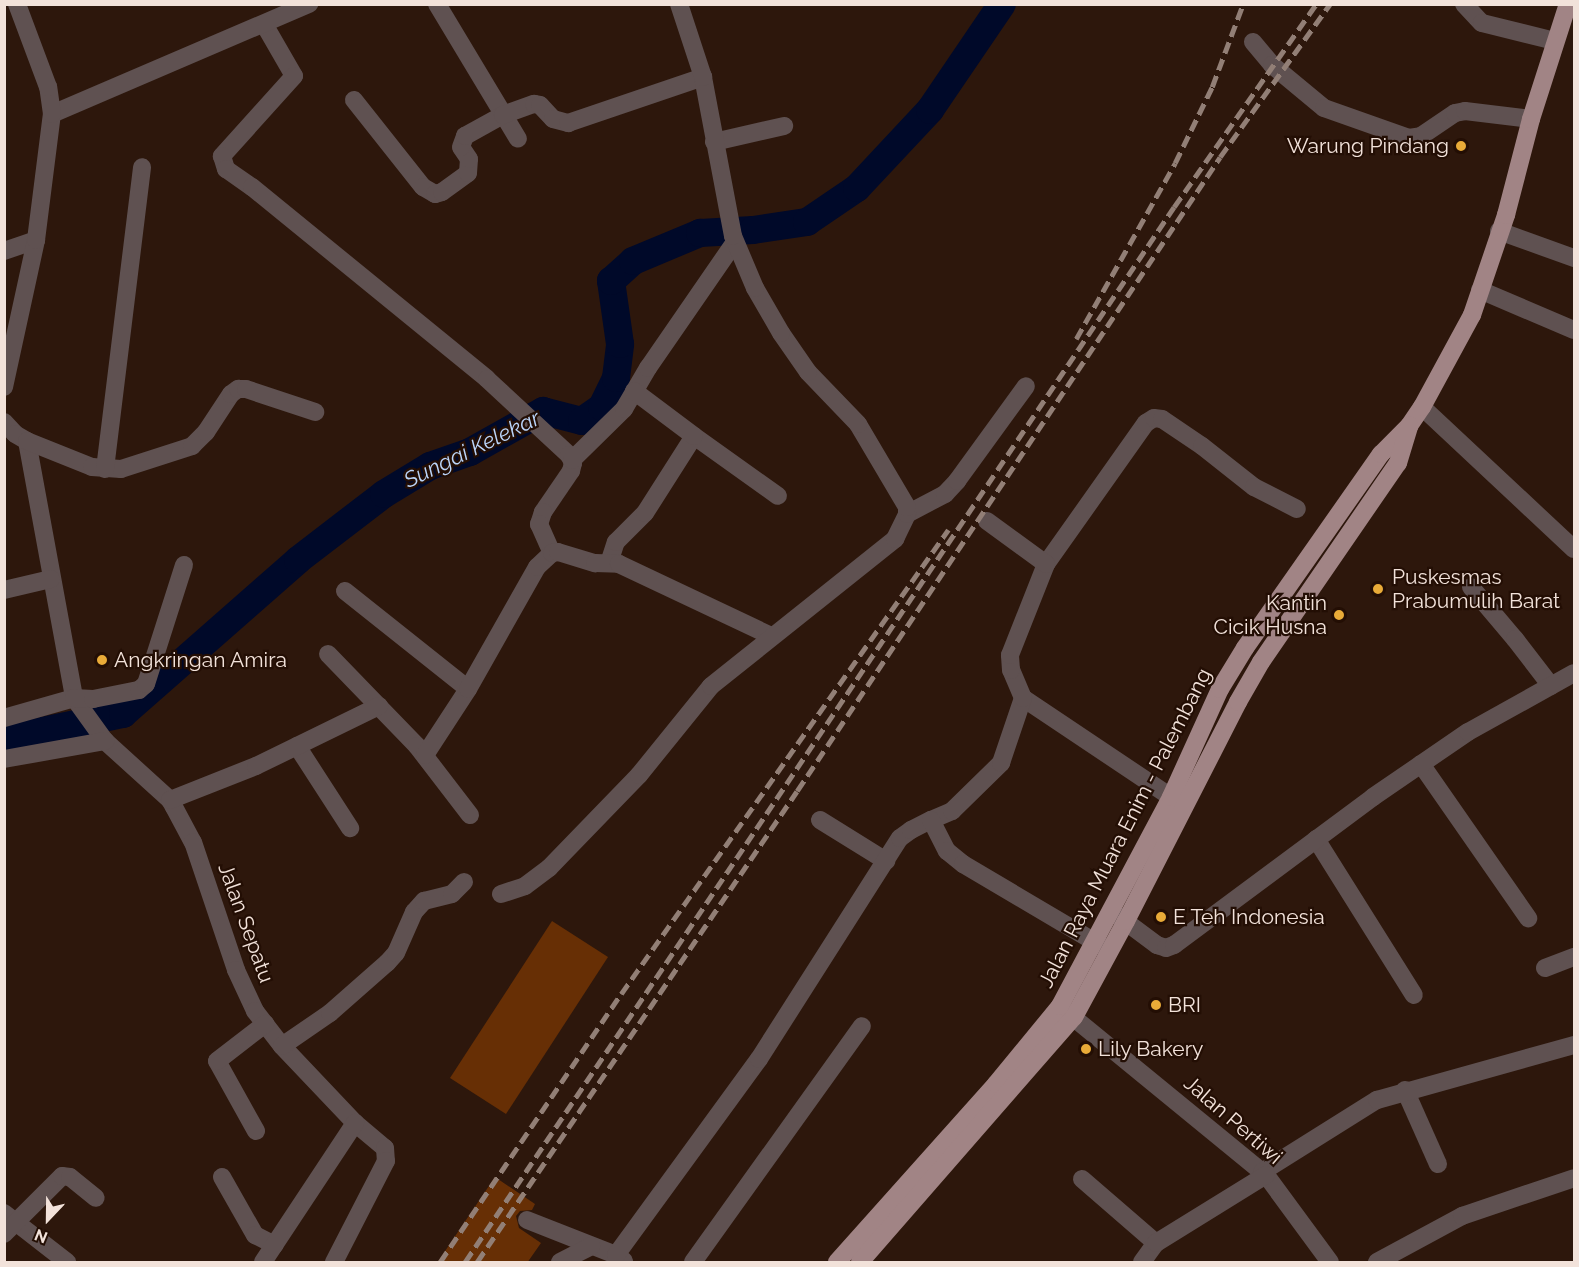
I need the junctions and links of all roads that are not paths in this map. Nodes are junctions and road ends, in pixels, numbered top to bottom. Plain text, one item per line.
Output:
1 (17, 4) edge
2 (309, 4) edge
3 (437, 4) edge
4 (679, 4) edge
5 (1464, 4) edge
6 (1568, 4) edge
7 (264, 24) junction
8 (1564, 33) edge
9 (1253, 42) dead end
10 (703, 77) junction
11 (354, 100) dead end
12 (52, 114) junction
13 (503, 115) junction
14 (1531, 119) junction
15 (784, 126) dead end
16 (518, 139) dead end
17 (714, 142) junction
18 (142, 167) dead end
19 (1499, 231) junction
20 (734, 239) junction
21 (36, 240) junction
22 (4, 251) edge
23 (1575, 258) edge
24 (1480, 290) junction
25 (1575, 330) edge
26 (1026, 386) dead end
27 (4, 387) edge
28 (634, 392) junction
29 (1422, 407) junction
30 (315, 412) dead end
31 (4, 422) edge
32 (694, 436) junction
33 (27, 441) junction
34 (572, 460) junction
35 (105, 469) junction
36 (778, 496) dead end
37 (1297, 509) dead end
38 (907, 514) junction
39 (987, 521) dead end
40 (1575, 549) edge
41 (552, 553) junction
42 (609, 563) junction
43 (1046, 564) junction
44 (184, 565) dead end
45 (51, 579) junction
46 (1471, 587) dead end
47 (4, 590) edge
48 (345, 591) dead end
49 (771, 636) junction
50 (328, 654) dead end
51 (1575, 673) edge
52 (1551, 686) junction
53 (468, 689) junction
54 (1023, 698) junction
55 (75, 700) junction
56 (379, 706) junction
57 (4, 718) edge
58 (103, 738) junction
59 (297, 746) junction
60 (424, 755) junction
61 (4, 759) edge
62 (1421, 764) junction
63 (1180, 799) junction
64 (170, 800) junction
65 (470, 815) dead end
66 (820, 820) dead end
67 (931, 820) junction
68 (350, 828) dead end
69 (1316, 839) junction
70 (886, 861) junction
71 (464, 882) dead end
72 (501, 894) dead end
73 (1119, 916) junction
74 (1528, 918) dead end
75 (1103, 946) junction
76 (1575, 957) edge
77 (1545, 968) dead end
78 (1414, 995) dead end
79 (1067, 1012) junction
80 (265, 1024) junction
81 (861, 1026) dead end
82 (1575, 1045) edge
83 (282, 1046) junction
84 (1405, 1090) junction
85 (355, 1122) junction
86 (256, 1131) dead end
87 (1438, 1164) dead end
88 (1264, 1174) junction
89 (222, 1177) dead end
90 (1575, 1178) edge
91 (1082, 1179) dead end
92 (96, 1198) dead end
93 (527, 1220) dead end
94 (8, 1223) edge
95 (1156, 1243) junction
96 (274, 1245) junction
97 (590, 1254) edge
98 (617, 1257) edge
99 (67, 1263) edge
100 (263, 1263) edge
101 (334, 1263) edge
102 (560, 1263) edge
103 (693, 1263) edge
104 (837, 1263) edge
105 (860, 1263) edge
106 (1142, 1263) edge
107 (1330, 1263) edge
108 (1377, 1263) edge

1 - 12 street
2 - 7 street
3 - 13 street
4 - 10 street
5 - 8 street
6 - 8 main road, Jalan Raya Muara Enim - Palembang
7 - 12 street
7 - 34 street
8 - 14 main road, Jalan Raya Muara Enim - Palembang
9 - 14 street
10 - 13 street
10 - 17 street
11 - 13 street
12 - 21 street
13 - 16 street
14 - 19 main road, Jalan Raya Muara Enim - Palembang
15 - 17 street
17 - 20 street
18 - 35 street
19 - 23 street
19 - 24 main road, Jalan Raya Muara Enim - Palembang
20 - 28 street
20 - 38 street
21 - 22 street
21 - 27 street
24 - 25 street
24 - 29 main road, Jalan Raya Muara Enim - Palembang
26 - 38 street
28 - 32 street
28 - 34 street
29 - 40 street
29 - 63 main road, Jalan Raya Muara Enim - Palembang
30 - 35 street
31 - 33 street
32 - 36 street
32 - 42 street
33 - 35 street
33 - 45 street
34 - 41 street
37 - 43 street
38 - 49 street
39 - 43 street
41 - 42 street
41 - 53 street
42 - 49 street
43 - 54 street
44 - 55 street
45 - 47 street
45 - 55 street
46 - 52 street
48 - 53 street
49 - 72 street
50 - 56 street
51 - 52 street
52 - 62 street
53 - 60 street
54 - 63 street
54 - 67 street
55 - 57 street
55 - 58 street, Jalan Sepatu
56 - 59 street
56 - 60 street
58 - 61 street
58 - 64 street, Jalan Sepatu
59 - 64 street
59 - 68 street
60 - 65 street
62 - 69 street
62 - 74 street
63 - 73 main road, Jalan Raya Muara Enim - Palembang
64 - 80 street, Jalan Sepatu
66 - 70 street
67 - 70 street
67 - 75 street
69 - 73 street
69 - 78 street
70 - 98 street
71 - 83 street
73 - 75 main road, Jalan Raya Muara Enim - Palembang
75 - 79 main road, Jalan Raya Muara Enim - Palembang
76 - 77 street
79 - 88 street, Jalan Pertiwi
79 - 104 main road, Jalan Raya Muara Enim - Palembang
79 - 105 main road, Jalan Raya Muara Enim - Palembang
80 - 83 street, Jalan Sepatu
80 - 86 street
81 - 103 street
82 - 84 street
83 - 85 street, Jalan Sepatu
84 - 87 street
84 - 88 street
85 - 96 street
85 - 101 street, Jalan Sepatu
88 - 95 street
88 - 107 street, Jalan Pertiwi
89 - 96 street
90 - 108 street
91 - 95 street
92 - 94 street
93 - 97 street
94 - 99 street
95 - 106 street
96 - 100 street
97 - 98 street
97 - 102 street

